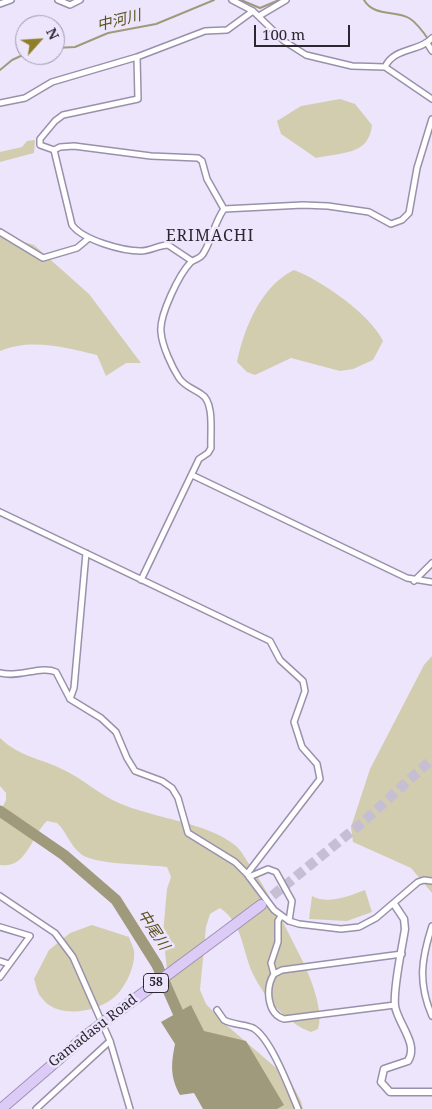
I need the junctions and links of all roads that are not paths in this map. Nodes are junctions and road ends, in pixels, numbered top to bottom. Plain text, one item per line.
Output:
1 (11, 0) edge
2 (58, 0) edge
3 (80, 0) edge
4 (232, 0) edge
5 (286, 0) edge
6 (0, 4) edge
7 (252, 10) junction
8 (259, 16) junction
9 (430, 39) edge
10 (432, 51) edge
11 (137, 57) junction
12 (385, 67) junction
13 (432, 98) edge
14 (0, 103) edge
15 (432, 119) edge
16 (54, 150) junction
17 (224, 209) junction
18 (0, 232) edge
19 (89, 238) junction
20 (192, 261) junction
21 (192, 475) junction
22 (0, 512) edge
23 (86, 553) junction
24 (432, 563) edge
25 (141, 580) junction
26 (414, 581) junction
27 (432, 582) edge
28 (0, 673) edge
29 (70, 699) junction
30 (248, 876) junction
31 (432, 881) edge
32 (0, 896) edge
33 (394, 904) junction
34 (261, 905) tunnel mouth
35 (281, 916) junction
36 (289, 921) junction
37 (432, 926) edge
38 (0, 927) edge
39 (402, 954) junction
40 (0, 961) edge
41 (9, 964) junction
42 (274, 974) junction
43 (0, 977) edge
44 (395, 1005) junction
45 (217, 1010) dead end
46 (432, 1016) edge
47 (110, 1041) junction
48 (432, 1092) edge
49 (1, 1109) edge
50 (36, 1109) edge
51 (130, 1109) edge
52 (298, 1109) edge

1 - 6 street
2 - 3 street
4 - 7 street
5 - 8 street
7 - 8 street
7 - 11 street
8 - 12 street
9 - 10 street
9 - 12 street
11 - 14 street
11 - 16 street
12 - 13 street
15 - 17 street
16 - 17 street
16 - 19 street
17 - 20 street
18 - 19 street
19 - 20 street
20 - 21 street
21 - 25 street
21 - 26 street
22 - 23 street
23 - 25 street
23 - 29 street
24 - 26 street
25 - 30 street
26 - 27 street
28 - 29 street
29 - 30 street
30 - 35 street
30 - 36 street
31 - 33 street
32 - 47 street
33 - 36 street
33 - 39 street
34 - 49 highway, Gamadasu Road / 58, bridge
35 - 36 street
35 - 42 street
37 - 46 street
38 - 41 street
39 - 42 street
39 - 44 street
40 - 41 street
41 - 43 street
42 - 44 street
44 - 48 street
45 - 52 street
47 - 50 street
47 - 51 street

